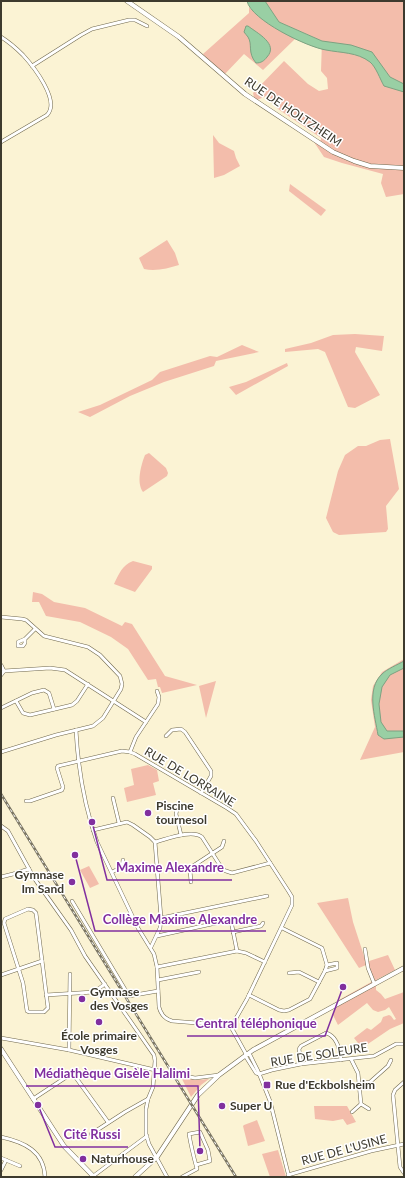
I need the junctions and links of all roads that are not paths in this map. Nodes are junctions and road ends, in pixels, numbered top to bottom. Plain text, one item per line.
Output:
1 (128, 1) edge
2 (147, 26) dead end
3 (1, 37) edge
4 (32, 66) junction
5 (1, 142) edge
6 (404, 168) edge
7 (1, 617) edge
8 (35, 629) junction
9 (25, 639) dead end
10 (1, 666) edge
11 (4, 671) junction
12 (1, 676) edge
13 (88, 684) junction
14 (156, 691) dead end
15 (16, 701) junction
16 (114, 701) junction
17 (1, 708) edge
18 (54, 709) junction
19 (146, 722) junction
20 (76, 730) junction
21 (166, 736) dead end
22 (1, 752) edge
23 (130, 752) junction
24 (78, 762) junction
25 (201, 793) junction
26 (113, 798) dead end
27 (26, 801) dead end
28 (178, 809) dead end
29 (119, 823) junction
30 (1, 826) edge
31 (93, 830) junction
32 (181, 835) junction
33 (224, 841) dead end
34 (155, 842) junction
35 (212, 854) junction
36 (123, 860) dead end
37 (270, 863) junction
38 (29, 869) junction
39 (112, 872) junction
40 (1, 877) edge
41 (191, 882) dead end
42 (267, 896) dead end
43 (72, 901) dead end
44 (161, 918) junction
45 (263, 923) dead end
46 (282, 928) junction
47 (233, 932) junction
48 (157, 936) junction
49 (151, 947) junction
50 (365, 949) dead end
51 (238, 951) junction
52 (42, 961) junction
53 (265, 962) junction
54 (327, 965) junction
55 (157, 967) junction
56 (18, 968) junction
57 (404, 968) edge
58 (325, 970) junction
59 (199, 972) dead end
60 (289, 973) dead end
61 (70, 974) dead end
62 (1, 975) edge
63 (158, 980) junction
64 (319, 982) junction
65 (374, 983) junction
66 (105, 984) junction
67 (158, 991) junction
68 (70, 993) junction
69 (46, 995) junction
70 (249, 995) junction
71 (231, 1027) junction
72 (1, 1038) edge
73 (404, 1044) edge
74 (1, 1049) edge
75 (69, 1050) junction
76 (246, 1054) junction
77 (352, 1059) junction
78 (341, 1060) junction
79 (391, 1060) dead end
80 (301, 1064) junction
81 (154, 1069) junction
82 (168, 1073) dead end
83 (176, 1074) dead end
84 (259, 1074) junction
85 (219, 1075) junction
86 (404, 1082) edge
87 (359, 1084) junction
88 (33, 1099) junction
89 (148, 1099) junction
90 (361, 1104) junction
91 (369, 1109) dead end
92 (352, 1112) dead end
93 (108, 1122) junction
94 (91, 1134) dead end
95 (146, 1136) junction
96 (1, 1137) edge
97 (404, 1144) edge
98 (398, 1146) junction
99 (156, 1157) junction
100 (1, 1158) edge
101 (6, 1160) junction
102 (196, 1165) junction
103 (20, 1166) dead end
104 (1, 1170) edge
105 (404, 1174) edge
106 (288, 1176) edge
107 (47, 1177) edge
108 (93, 1177) edge
109 (135, 1177) edge
110 (167, 1177) edge
111 (182, 1177) edge

1 - 6 main road, RUE DE HOLTZHEIM
2 - 4 street
3 - 4 street
4 - 5 street
7 - 8 street
8 - 9 street
8 - 16 street
10 - 11 street
11 - 12 street
11 - 13 street
13 - 16 street
13 - 18 street
14 - 19 street
15 - 17 street
15 - 18 street
15 - 18 street
16 - 19 street
16 - 20 street
19 - 23 street
20 - 22 street
20 - 24 street
21 - 25 street
23 - 24 street, RUE DE LORRAINE
23 - 25 street, RUE DE LORRAINE
24 - 27 street, RUE DE LORRAINE
24 - 31 street
25 - 37 street, RUE DE LORRAINE
26 - 29 street
28 - 32 street
29 - 31 street
29 - 34 street
30 - 38 street
31 - 39 street
32 - 34 street
32 - 35 street
33 - 35 street
34 - 44 street
35 - 37 street
35 - 41 street
36 - 39 street
37 - 46 street, RUE DE LORRAINE
38 - 40 street
38 - 66 street
39 - 49 street
42 - 44 street
43 - 67 street
44 - 48 street
45 - 47 street
46 - 53 street, RUE DE LORRAINE
46 - 54 street
47 - 48 street
47 - 51 street
48 - 49 street
49 - 55 street
50 - 65 street
51 - 53 street
51 - 55 street
52 - 56 street
52 - 56 street
52 - 69 street
53 - 70 street, RUE DE LORRAINE
54 - 58 street
54 - 58 street
55 - 63 street
56 - 62 street
56 - 69 street
57 - 65 main road
58 - 64 street
59 - 63 street
60 - 64 street
61 - 68 street
63 - 67 street
64 - 70 street
65 - 76 main road
66 - 68 street
66 - 81 street
67 - 71 street
68 - 69 street
68 - 75 street
70 - 71 street, RUE DE LORRAINE
71 - 76 street
72 - 75 street
73 - 77 street, RUE DE SOLEURE
74 - 88 main road
75 - 81 street
76 - 84 street
76 - 85 main road
77 - 78 street, RUE DE SOLEURE
77 - 87 street
78 - 80 street, RUE DE SOLEURE
78 - 80 street
79 - 87 street
80 - 84 street, RUE DE SOLEURE
81 - 82 street
81 - 89 street
83 - 85 street
84 - 106 street
85 - 99 main road
86 - 98 street
87 - 90 street
88 - 93 street
88 - 108 main road
89 - 93 street
89 - 95 street
90 - 91 street
90 - 92 street
93 - 94 street
95 - 99 street
95 - 108 street
96 - 107 street
97 - 98 street, RUE DE L'USINE
98 - 105 street
98 - 106 street, RUE DE L'USINE
99 - 109 main road
99 - 110 street
100 - 101 street
101 - 103 street
101 - 104 street
102 - 102 street
102 - 111 street

